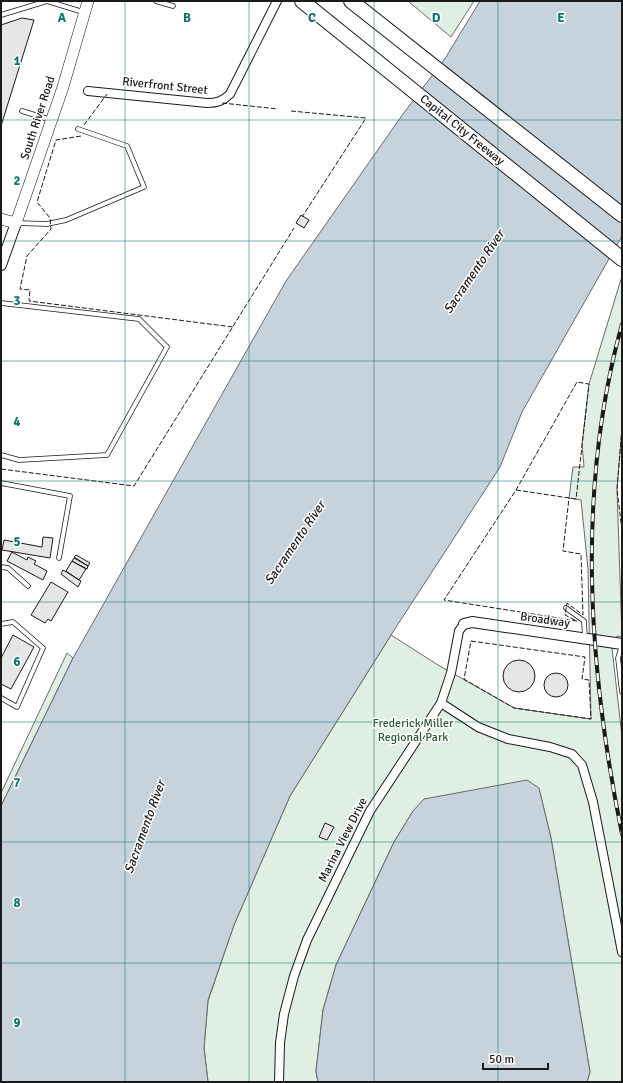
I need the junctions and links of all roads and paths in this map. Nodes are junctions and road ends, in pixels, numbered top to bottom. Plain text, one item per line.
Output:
1 (88, 1) edge
2 (156, 1) edge
3 (277, 1) edge
4 (302, 1) edge
5 (351, 1) edge
6 (173, 6) dead end
7 (84, 12) junction
8 (1, 16) edge
9 (88, 91) dead end
10 (22, 111) dead end
11 (52, 120) junction
12 (78, 129) dead end
13 (622, 216) edge
14 (1, 219) edge
15 (16, 223) junction
16 (595, 239) junction
17 (1, 246) edge
18 (622, 259) edge
19 (2, 262) edge
20 (622, 263) edge
21 (1, 303) edge
22 (1, 456) edge
23 (1, 483) edge
24 (60, 558) dead end
25 (1, 567) edge
26 (28, 586) dead end
27 (566, 608) dead end
28 (1, 624) edge
29 (464, 624) joint
30 (585, 638) junction
31 (622, 644) edge
32 (622, 692) edge
33 (1, 698) edge
34 (441, 703) junction
35 (622, 952) edge
36 (279, 1082) edge

1 - 7 main road, South River Road
2 - 6 lane
3 - 9 street, Riverfront Street
4 - 16 highway, Capital City Freeway
5 - 13 highway
7 - 8 lane
7 - 11 main road, South River Road
10 - 11 lane
11 - 15 main road, South River Road
12 - 15 lane
14 - 15 main road
15 - 19 street, South River Road
16 - 18 highway, Capital City Freeway
16 - 20 highway
17 - 19 street
21 - 22 lane
23 - 24 lane
25 - 26 lane
27 - 30 lane
28 - 33 lane
29 - 30 street, Broadway
29 - 34 street, Marina View Drive
30 - 31 street, Broadway
31 - 32 lane
34 - 35 street
34 - 36 street, Marina View Drive

